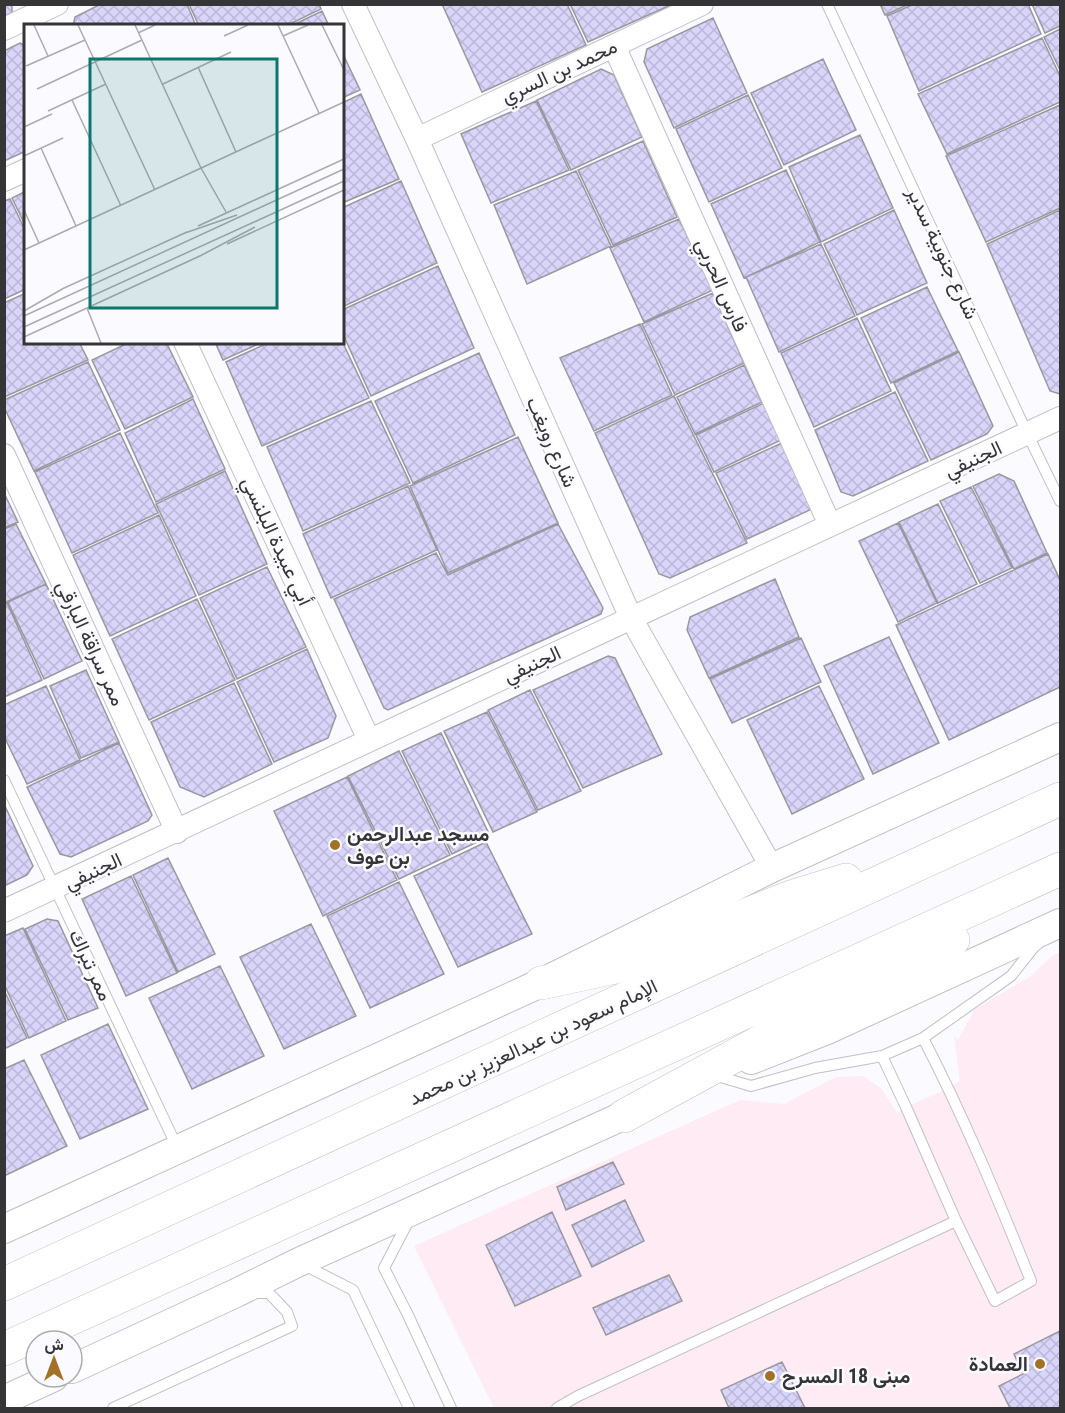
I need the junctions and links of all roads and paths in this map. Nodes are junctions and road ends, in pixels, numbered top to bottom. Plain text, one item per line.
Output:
1 (57, 4) edge
2 (353, 4) edge
3 (702, 4) edge
4 (827, 4) edge
5 (36, 15) edge
6 (4, 29) edge
7 (614, 46) junction
8 (417, 139) junction
9 (24, 171) edge
10 (4, 180) edge
11 (186, 344) edge
12 (1060, 418) edge
13 (1027, 433) junction
14 (4, 455) edge
15 (1060, 501) edge
16 (830, 525) junction
17 (630, 618) junction
18 (1060, 737) edge
19 (369, 740) junction
20 (4, 780) edge
21 (1060, 800) edge
22 (177, 831) junction
23 (970, 841) junction
24 (772, 868) junction
25 (1060, 868) edge
26 (1060, 876) edge
27 (55, 888) junction
28 (4, 911) edge
29 (1060, 924) edge
30 (541, 983) junction
31 (923, 1038) junction
32 (882, 1056) junction
33 (713, 1075) junction
34 (624, 1116) junction
35 (178, 1150) junction
36 (413, 1211) junction
37 (956, 1221) junction
38 (4, 1229) edge
39 (298, 1262) junction
40 (4, 1284) edge
41 (236, 1293) junction
42 (4, 1349) edge
43 (84, 1363) edge
44 (28, 1389) edge
45 (4, 1400) edge
46 (113, 1408) edge
47 (409, 1408) edge
48 (451, 1408) edge
49 (557, 1408) edge

1 - 5 street
2 - 8 street, شارع رويغب
3 - 7 street, محمد بن السري
4 - 13 lane, شارع جنوبية سدير
5 - 6 street
7 - 8 street, محمد بن السري
7 - 16 street, فارس الحربي
8 - 17 street, شارع رويغب
9 - 10 street
11 - 19 street, أبي عبيدة البلنسي
12 - 13 street, الجنيفي
13 - 15 lane, شارع جنوبية سدير
13 - 16 street, الجنيفي
14 - 22 street, ممر سراقة البارقي
16 - 17 street, الجنيفي
17 - 19 street, الجنيفي
17 - 24 street, شارع رويغب
18 - 24 street
19 - 22 street, الجنيفي
20 - 27 lane, ممر تبراك
21 - 23 main road, الإمام سعود بن عبدالعزيز بن محمد
22 - 27 street, الجنيفي
23 - 30 main road
23 - 40 main road, الإمام سعود بن عبدالعزيز بن محمد
24 - 30 street
25 - 42 main road
26 - 34 main road
27 - 28 street, الجنيفي
27 - 35 lane, ممر تبراك
29 - 31 lane
29 - 33 street
30 - 35 street
31 - 32 lane
31 - 37 lane
32 - 33 lane
32 - 37 lane
33 - 34 street
34 - 36 street
35 - 38 street
36 - 39 street
36 - 48 lane
37 - 49 lane
39 - 41 street
39 - 47 lane
41 - 43 street
41 - 46 lane
44 - 45 street

